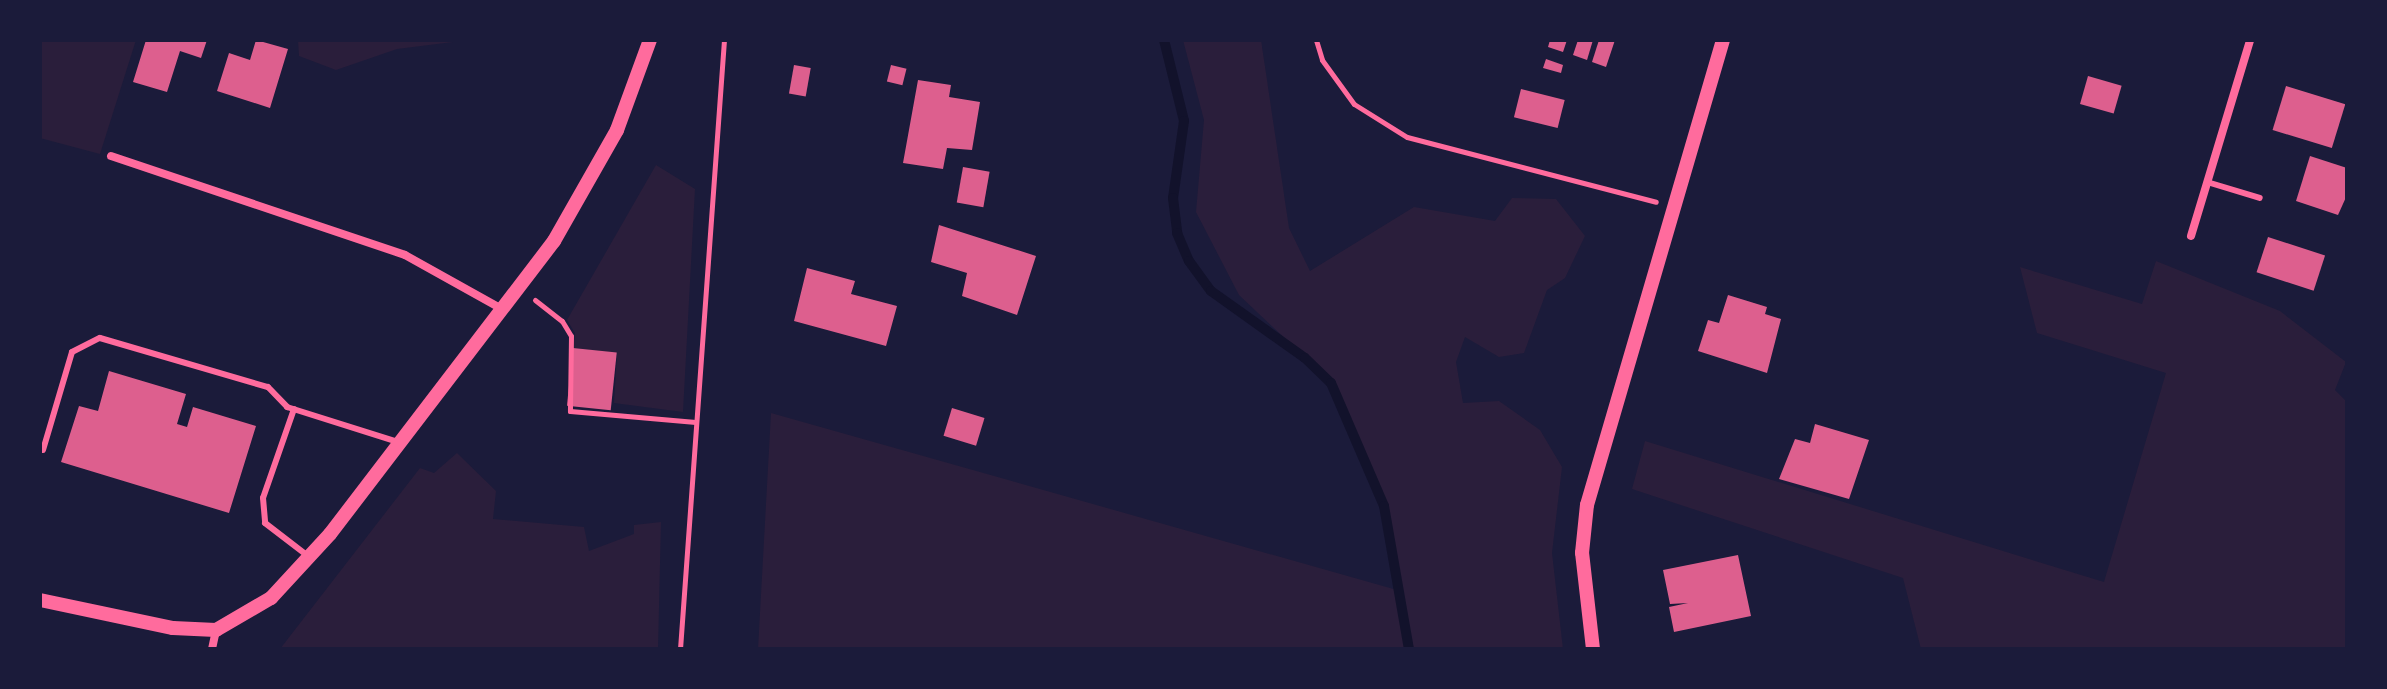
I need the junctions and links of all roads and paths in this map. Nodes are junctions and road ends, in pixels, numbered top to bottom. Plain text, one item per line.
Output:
1 (650, 40) edge
2 (724, 40) edge
3 (1316, 40) edge
4 (1723, 40) edge
5 (2250, 40) edge
6 (111, 156) dead end
7 (2207, 182) junction
8 (1643, 198) dead end
9 (2260, 198) dead end
10 (2191, 236) dead end
11 (520, 289) junction
12 (504, 311) junction
13 (294, 409) junction
14 (696, 422) junction
15 (402, 443) junction
16 (43, 450) dead end
17 (310, 558) junction
18 (40, 600) edge
19 (216, 630) junction
20 (212, 649) edge
21 (680, 649) edge
22 (1593, 649) edge

1 - 11 street
2 - 14 path
3 - 8 path
4 - 22 street
5 - 7 street
6 - 12 street
7 - 9 lane
7 - 10 street
11 - 12 street
11 - 14 path
12 - 15 street
13 - 15 lane
13 - 16 lane
13 - 17 lane
14 - 21 path
15 - 17 street
17 - 19 street
18 - 19 street
19 - 20 street

